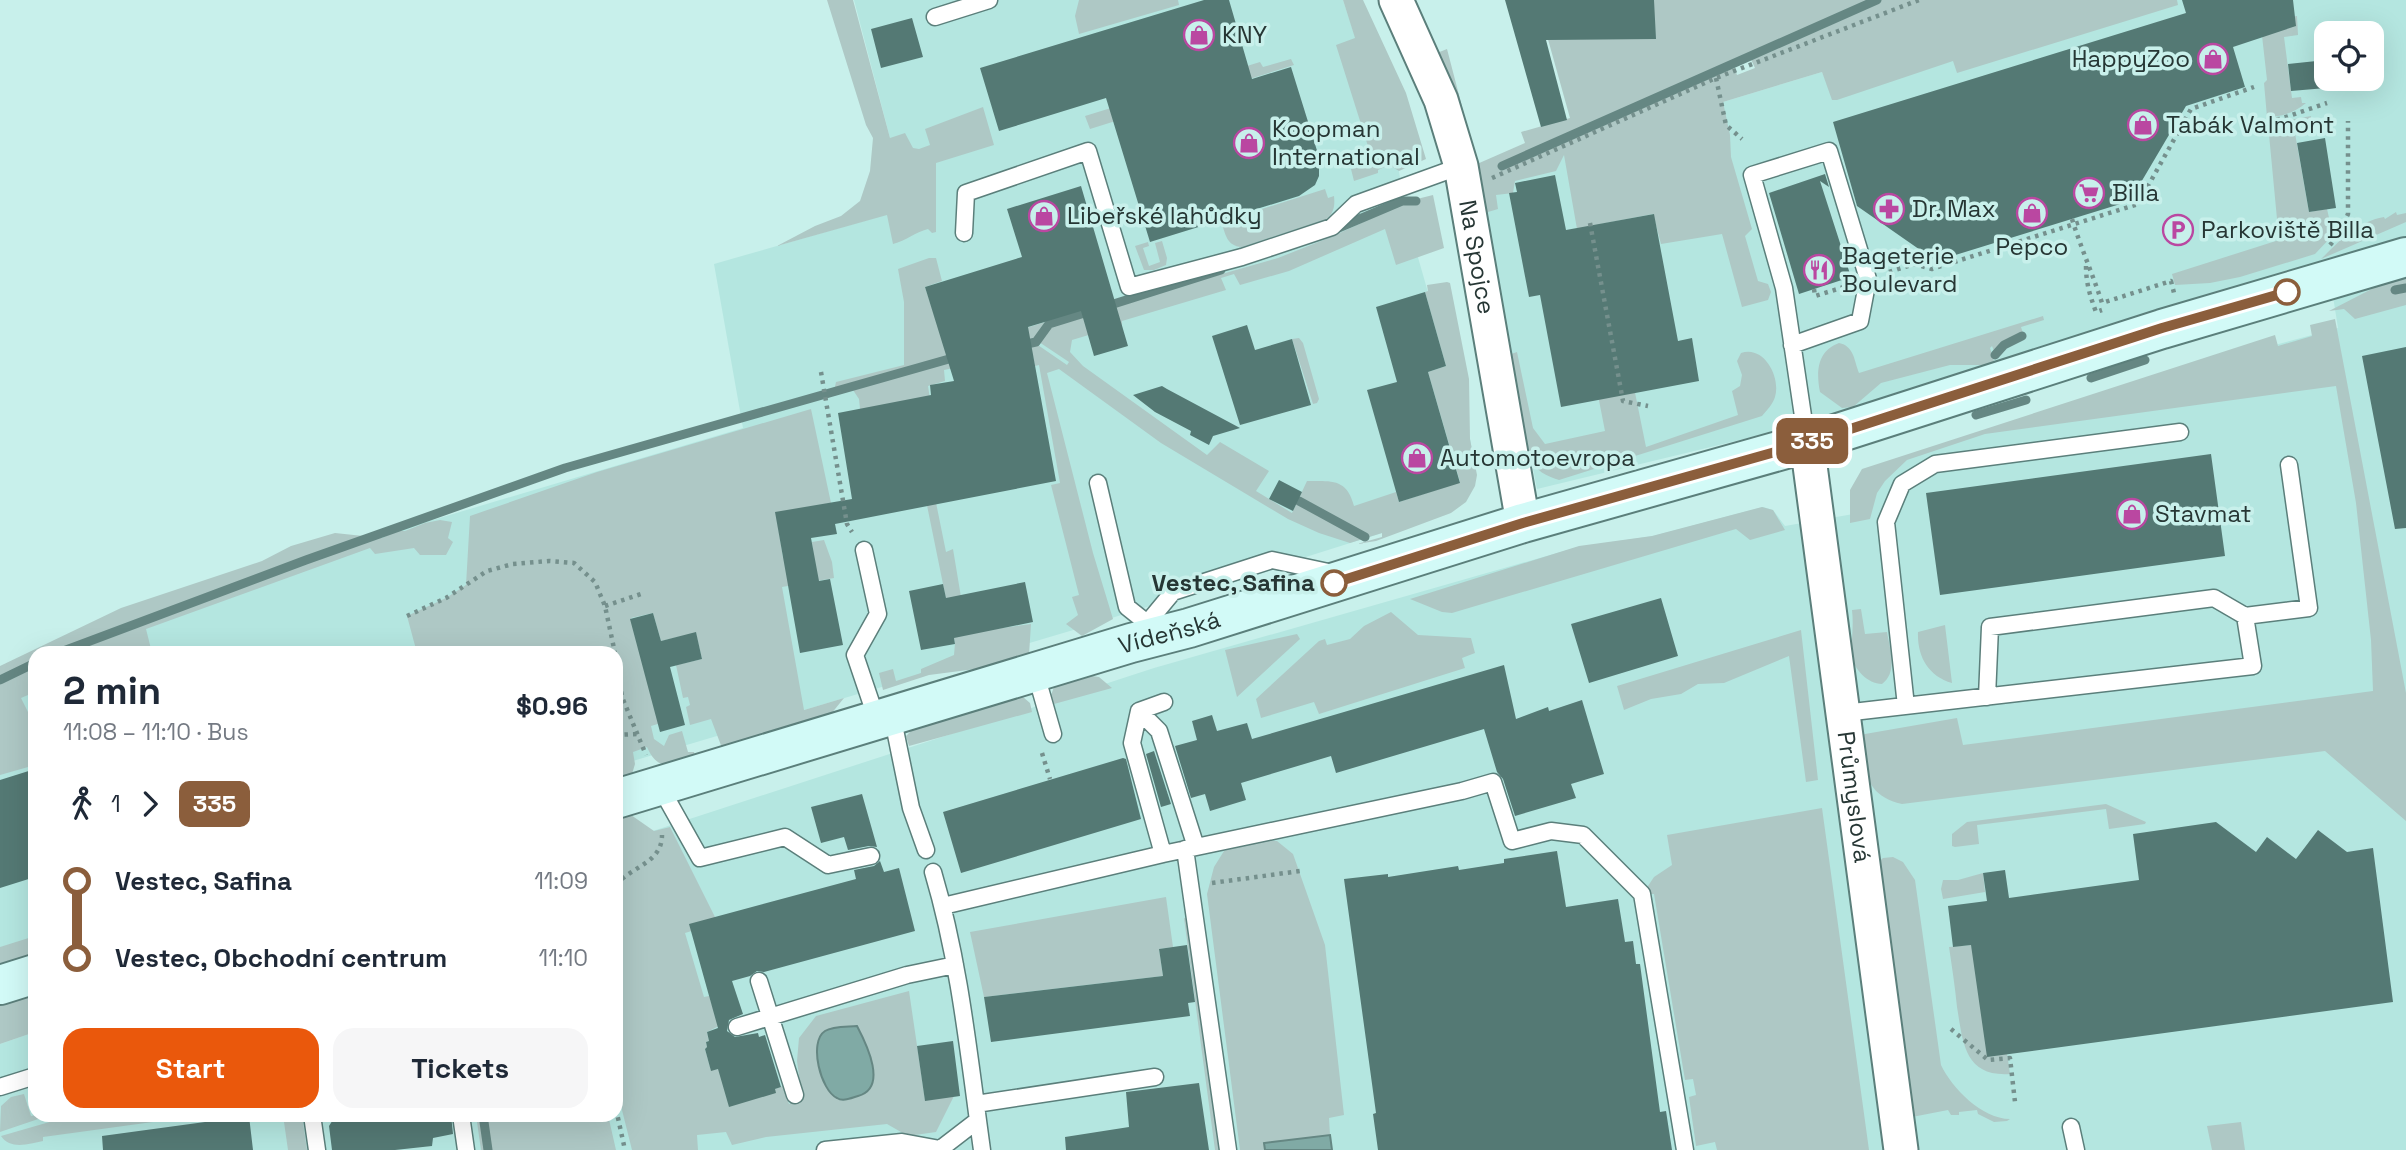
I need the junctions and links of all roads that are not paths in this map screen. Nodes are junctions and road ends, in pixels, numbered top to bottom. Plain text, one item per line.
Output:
1 (989, 0) edge
2 (1396, 0) edge
3 (935, 17) dead end
4 (1463, 178) junction
5 (964, 233) dead end
6 (2406, 257) edge
7 (1792, 345) junction
8 (2180, 432) dead end
9 (1807, 443) junction
10 (2289, 465) dead end
11 (1098, 483) dead end
12 (1523, 523) junction
13 (864, 550) road end
14 (2245, 616) junction
15 (1139, 633) junction
16 (1035, 671) junction
17 (1987, 697) junction
18 (1164, 702) dead end
19 (1906, 706) junction
20 (1139, 711) junction
21 (1844, 713) junction
22 (884, 717) junction
23 (1053, 734) dead end
24 (665, 797) junction
25 (623, 799) edge
26 (1190, 848) junction
27 (926, 850) dead end
28 (1163, 854) junction
29 (871, 856) dead end
30 (933, 872) dead end
31 (943, 906) junction
32 (955, 965) junction
33 (28, 976) edge
34 (759, 981) dead end
35 (0, 985) edge
36 (771, 1017) junction
37 (737, 1027) dead end
38 (1155, 1077) dead end
39 (28, 1078) edge
40 (0, 1087) edge
41 (795, 1095) dead end
42 (977, 1112) junction
43 (313, 1122) edge
44 (462, 1122) edge
45 (2071, 1127) dead end
46 (939, 1149) edge
47 (317, 1150) edge
48 (466, 1150) edge
49 (825, 1150) edge
50 (982, 1150) edge
51 (1228, 1150) edge
52 (1685, 1150) edge
53 (1901, 1150) edge
54 (2076, 1150) edge

1 - 3 lane
2 - 4 street, Na Spojce
4 - 5 lane
4 - 12 street, Na Spojce
6 - 9 main road, Vídeňská
7 - 7 lane
7 - 9 lane
8 - 19 lane
9 - 12 main road, Vídeňská
9 - 21 street, Průmyslová
10 - 14 lane
11 - 15 lane
12 - 15 main road, Vídeňská
13 - 22 lane
14 - 17 lane
14 - 17 lane
15 - 16 main road, Vídeňská
16 - 22 main road, Vídeňská
16 - 23 lane
17 - 19 lane
18 - 20 lane
19 - 21 lane
20 - 26 lane
20 - 28 lane
21 - 53 street, Průmyslová
22 - 24 main road, Vídeňská
22 - 27 lane
24 - 25 main road, Vídeňská
24 - 29 lane
26 - 28 lane
26 - 51 lane
26 - 52 lane
28 - 31 lane
30 - 31 lane
31 - 32 lane
32 - 36 lane
32 - 42 lane
33 - 35 main road
34 - 36 lane
36 - 37 lane
36 - 41 lane
38 - 42 lane
39 - 40 lane
42 - 46 lane
42 - 50 lane
43 - 47 lane
44 - 48 lane
45 - 54 lane
46 - 49 lane

